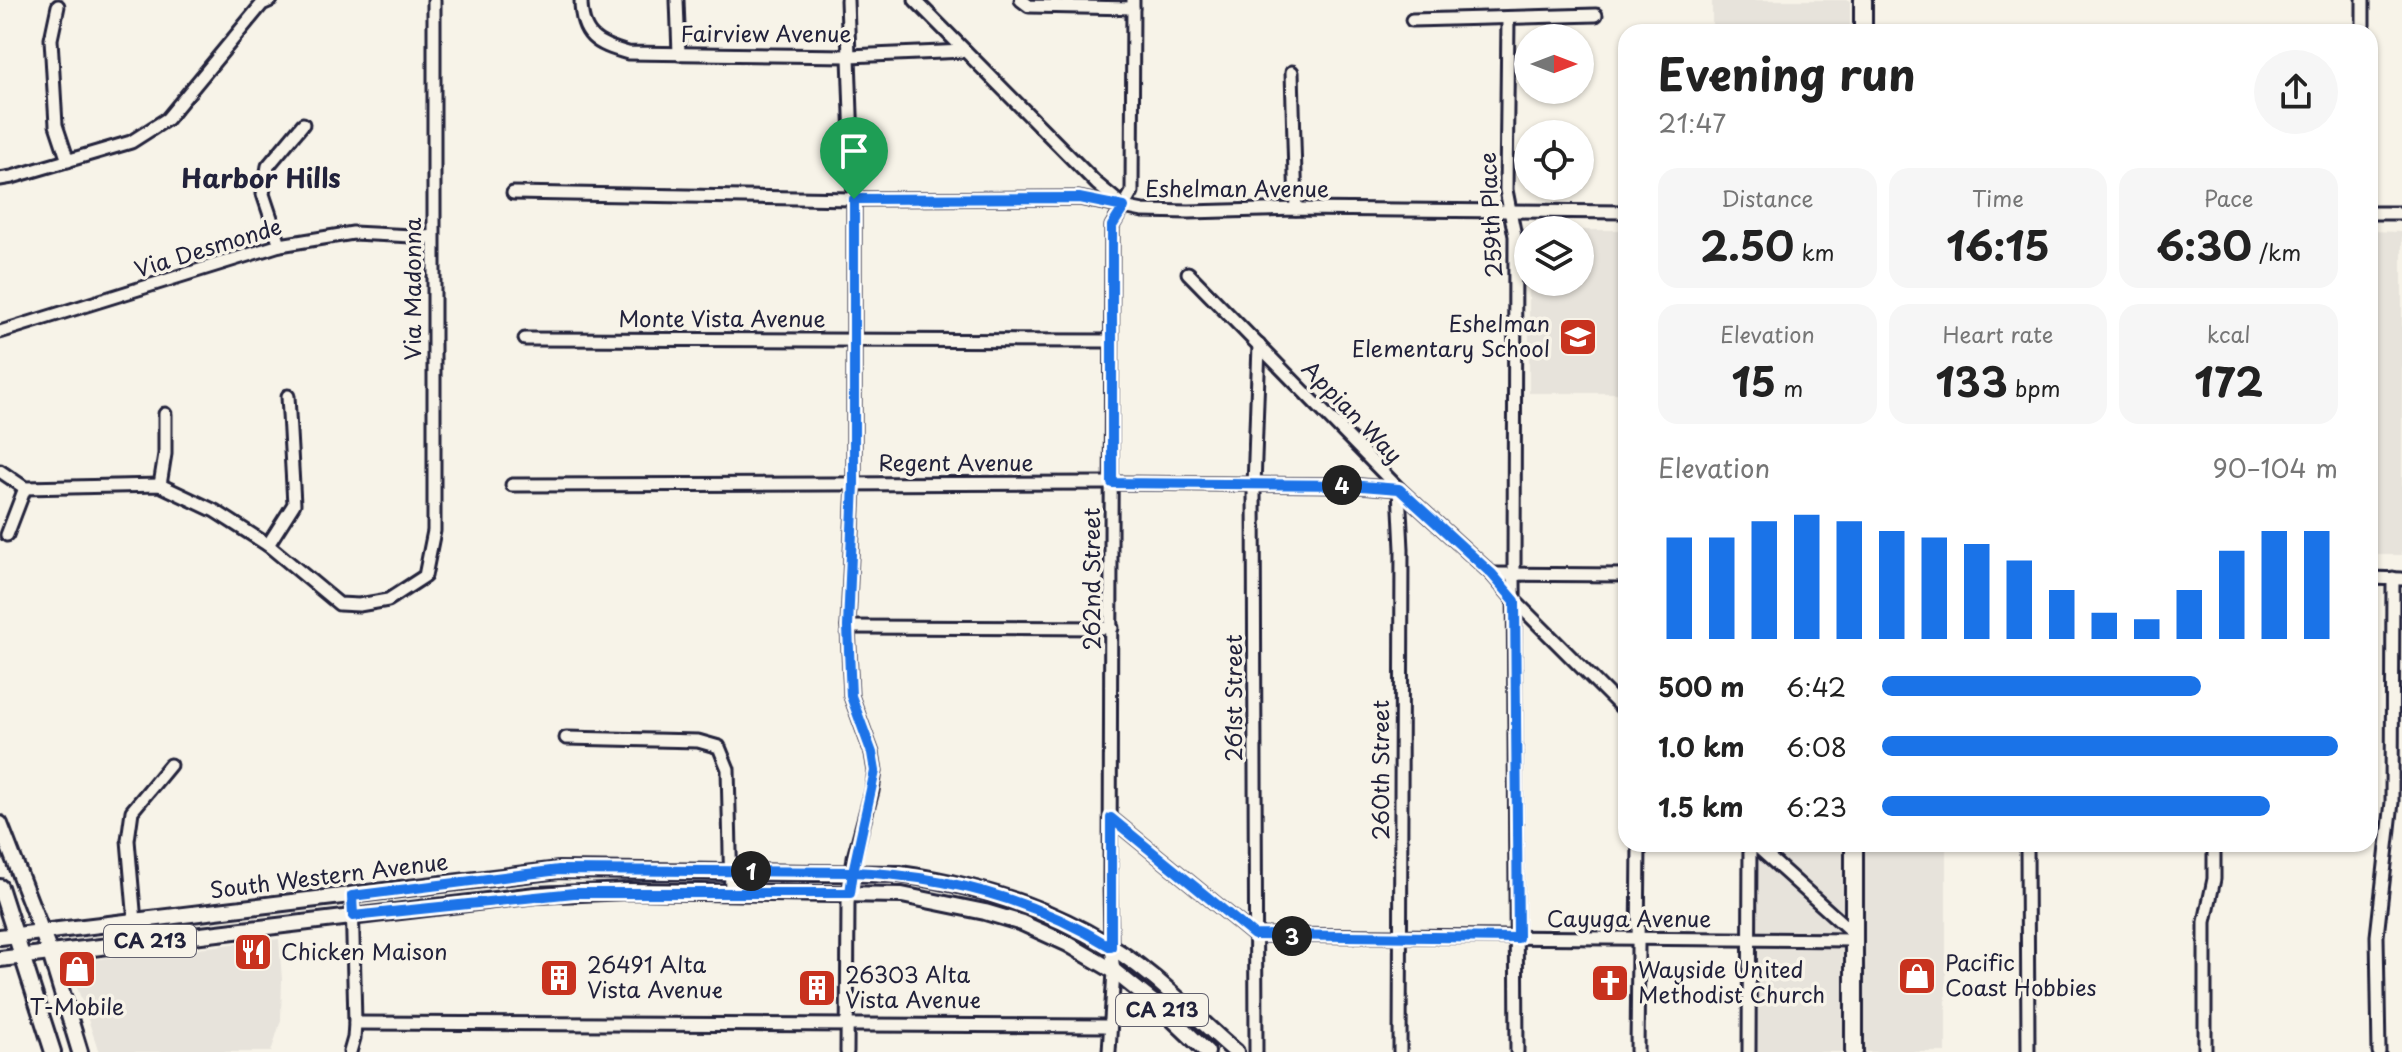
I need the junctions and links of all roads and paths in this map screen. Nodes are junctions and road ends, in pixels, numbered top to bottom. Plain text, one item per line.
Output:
1 (271, 0) edge
2 (434, 0) edge
3 (581, 0) edge
4 (677, 0) edge
5 (847, 0) edge
6 (915, 0) edge
7 (1863, 0) edge
8 (2363, 0) edge
9 (1025, 3) edge
10 (1133, 4) edge
11 (58, 6) dead end
12 (1596, 15) dead end
13 (1508, 19) junction
14 (1412, 20) dead end
15 (1863, 24) edge
16 (2363, 24) edge
17 (965, 51) junction
18 (679, 54) junction
19 (849, 56) junction
20 (1292, 72) dead end
21 (303, 124) dead end
22 (68, 161) junction
23 (0, 179) edge
24 (513, 193) dead end
25 (854, 199) junction
26 (1124, 207) junction
27 (1296, 209) junction
28 (1512, 212) junction
29 (1618, 212) edge
30 (2378, 213) edge
31 (2402, 213) edge
32 (432, 237) junction
33 (280, 245) junction
34 (1188, 273) dead end
35 (0, 332) edge
36 (525, 339) dead end
37 (854, 339) junction
38 (1111, 341) junction
39 (1259, 345) junction
40 (288, 396) dead end
41 (165, 414) dead end
42 (0, 471) edge
43 (854, 483) junction
44 (1112, 483) junction
45 (160, 485) junction
46 (512, 485) dead end
47 (1254, 486) junction
48 (25, 488) junction
49 (1399, 489) junction
50 (7, 535) dead end
51 (268, 545) junction
52 (1492, 574) junction
53 (1514, 575) junction
54 (1618, 575) edge
55 (2398, 578) edge
56 (1515, 601) junction
57 (848, 627) junction
58 (1112, 628) junction
59 (1618, 704) edge
60 (566, 738) dead end
61 (170, 765) dead end
62 (1111, 818) junction
63 (0, 824) edge
64 (1639, 852) edge
65 (1752, 852) edge
66 (1761, 852) edge
67 (1854, 852) edge
68 (2027, 852) edge
69 (2214, 852) edge
70 (731, 871) junction
71 (853, 872) junction
72 (0, 887) edge
73 (731, 892) junction
74 (850, 893) junction
75 (352, 896) junction
76 (353, 916) junction
77 (135, 922) junction
78 (42, 933) junction
79 (17, 935) junction
80 (1254, 935) junction
81 (1853, 936) junction
82 (0, 937) edge
83 (1401, 937) junction
84 (1518, 938) junction
85 (1638, 939) junction
86 (1749, 939) junction
87 (1111, 947) junction
88 (50, 953) junction
89 (24, 956) junction
90 (0, 959) edge
91 (1114, 971) junction
92 (355, 1023) junction
93 (847, 1024) junction
94 (1109, 1026) junction
95 (53, 1052) edge
96 (80, 1052) edge
97 (350, 1052) edge
98 (847, 1052) edge
99 (1109, 1052) edge
100 (1207, 1052) edge
101 (1236, 1052) edge
102 (1256, 1052) edge
103 (1400, 1052) edge
104 (1517, 1052) edge
105 (1637, 1052) edge
106 (1749, 1052) edge
107 (1854, 1052) edge
108 (2028, 1052) edge
109 (2205, 1052) edge
110 (2379, 1052) edge

1 - 22 street
2 - 32 street, Via Madonna
3 - 18 street, Fairview Avenue
4 - 18 street
5 - 19 street
6 - 17 street
7 - 15 highway
8 - 16 street
9 - 10 street
10 - 26 street, 262nd Street
11 - 22 street
12 - 13 street
13 - 14 street
13 - 28 street, 259th Place
17 - 19 street, Fairview Avenue
17 - 26 street
18 - 19 street, Fairview Avenue
19 - 25 street
20 - 27 street
21 - 33 street
22 - 23 street
24 - 25 street, Eshelman Avenue
25 - 26 street, Eshelman Avenue
25 - 37 street
26 - 27 street, Eshelman Avenue
26 - 38 street, 262nd Street
27 - 28 street, Eshelman Avenue
28 - 29 street, Eshelman Avenue
28 - 53 street, 259th Place
30 - 31 street
32 - 33 street, Via Desmonde
32 - 51 street, Via Madonna
33 - 35 street, Via Desmonde
34 - 39 street, Appian Way
36 - 37 street, Monte Vista Avenue
37 - 38 street, Monte Vista Avenue
37 - 43 street
38 - 44 street, 262nd Street
39 - 47 street, 261st Street
39 - 49 street, Appian Way
40 - 51 street
41 - 45 street
42 - 48 street
43 - 44 street, Regent Avenue
43 - 46 street, Regent Avenue
43 - 57 street
44 - 47 street, Regent Avenue
44 - 58 street, 262nd Street
45 - 48 street
45 - 51 street
47 - 49 street, Regent Avenue
47 - 80 street, 261st Street
48 - 50 street
49 - 52 street, Appian Way
49 - 83 street, 260th Street
52 - 53 street
52 - 56 street, Appian Way
53 - 54 street
53 - 56 street, 259th Place
55 - 110 street
56 - 59 street, Appian Way
56 - 84 street, 259th Place
57 - 58 street
57 - 71 street
58 - 62 street, 262nd Street
60 - 70 street
61 - 77 street
62 - 80 street
62 - 87 street, 262nd Street
63 - 78 main road
64 - 85 street
65 - 86 street
66 - 81 street
67 - 81 highway
68 - 108 street
69 - 109 street
70 - 71 main road, South Western Avenue / CA 213
70 - 73 street
70 - 75 main road, South Western Avenue / CA 213
71 - 74 street
71 - 87 main road, South Western Avenue / CA 213
72 - 79 main road
73 - 74 main road, South Western Avenue / CA 213
73 - 76 main road, South Western Avenue / CA 213
74 - 91 main road, South Western Avenue / CA 213
74 - 93 street
75 - 76 street
75 - 77 main road, South Western Avenue / CA 213
76 - 88 main road, South Western Avenue / CA 213
76 - 92 street
77 - 78 main road, South Western Avenue / CA 213
78 - 79 main road, South Western Avenue / CA 213
78 - 88 main road
79 - 82 main road, South Western Avenue / CA 213
79 - 89 main road
80 - 83 street, Cayuga Avenue
80 - 102 street, 261st Street
81 - 86 street, Cayuga Avenue
81 - 107 highway
83 - 84 street, Cayuga Avenue
83 - 103 street, 260th Street
84 - 85 street, Cayuga Avenue
84 - 104 street, 259th Place
85 - 86 street, Cayuga Avenue
85 - 105 street
86 - 106 street
87 - 91 street, 262nd Street
87 - 101 main road, South Western Avenue / CA 213
88 - 89 main road, South Western Avenue / CA 213
88 - 96 main road
89 - 90 main road, South Western Avenue / CA 213
89 - 95 main road
91 - 94 street, 262nd Street
91 - 100 main road, South Western Avenue / CA 213
92 - 93 street
92 - 97 street
93 - 94 street
93 - 98 street
94 - 99 street, 262nd Street

